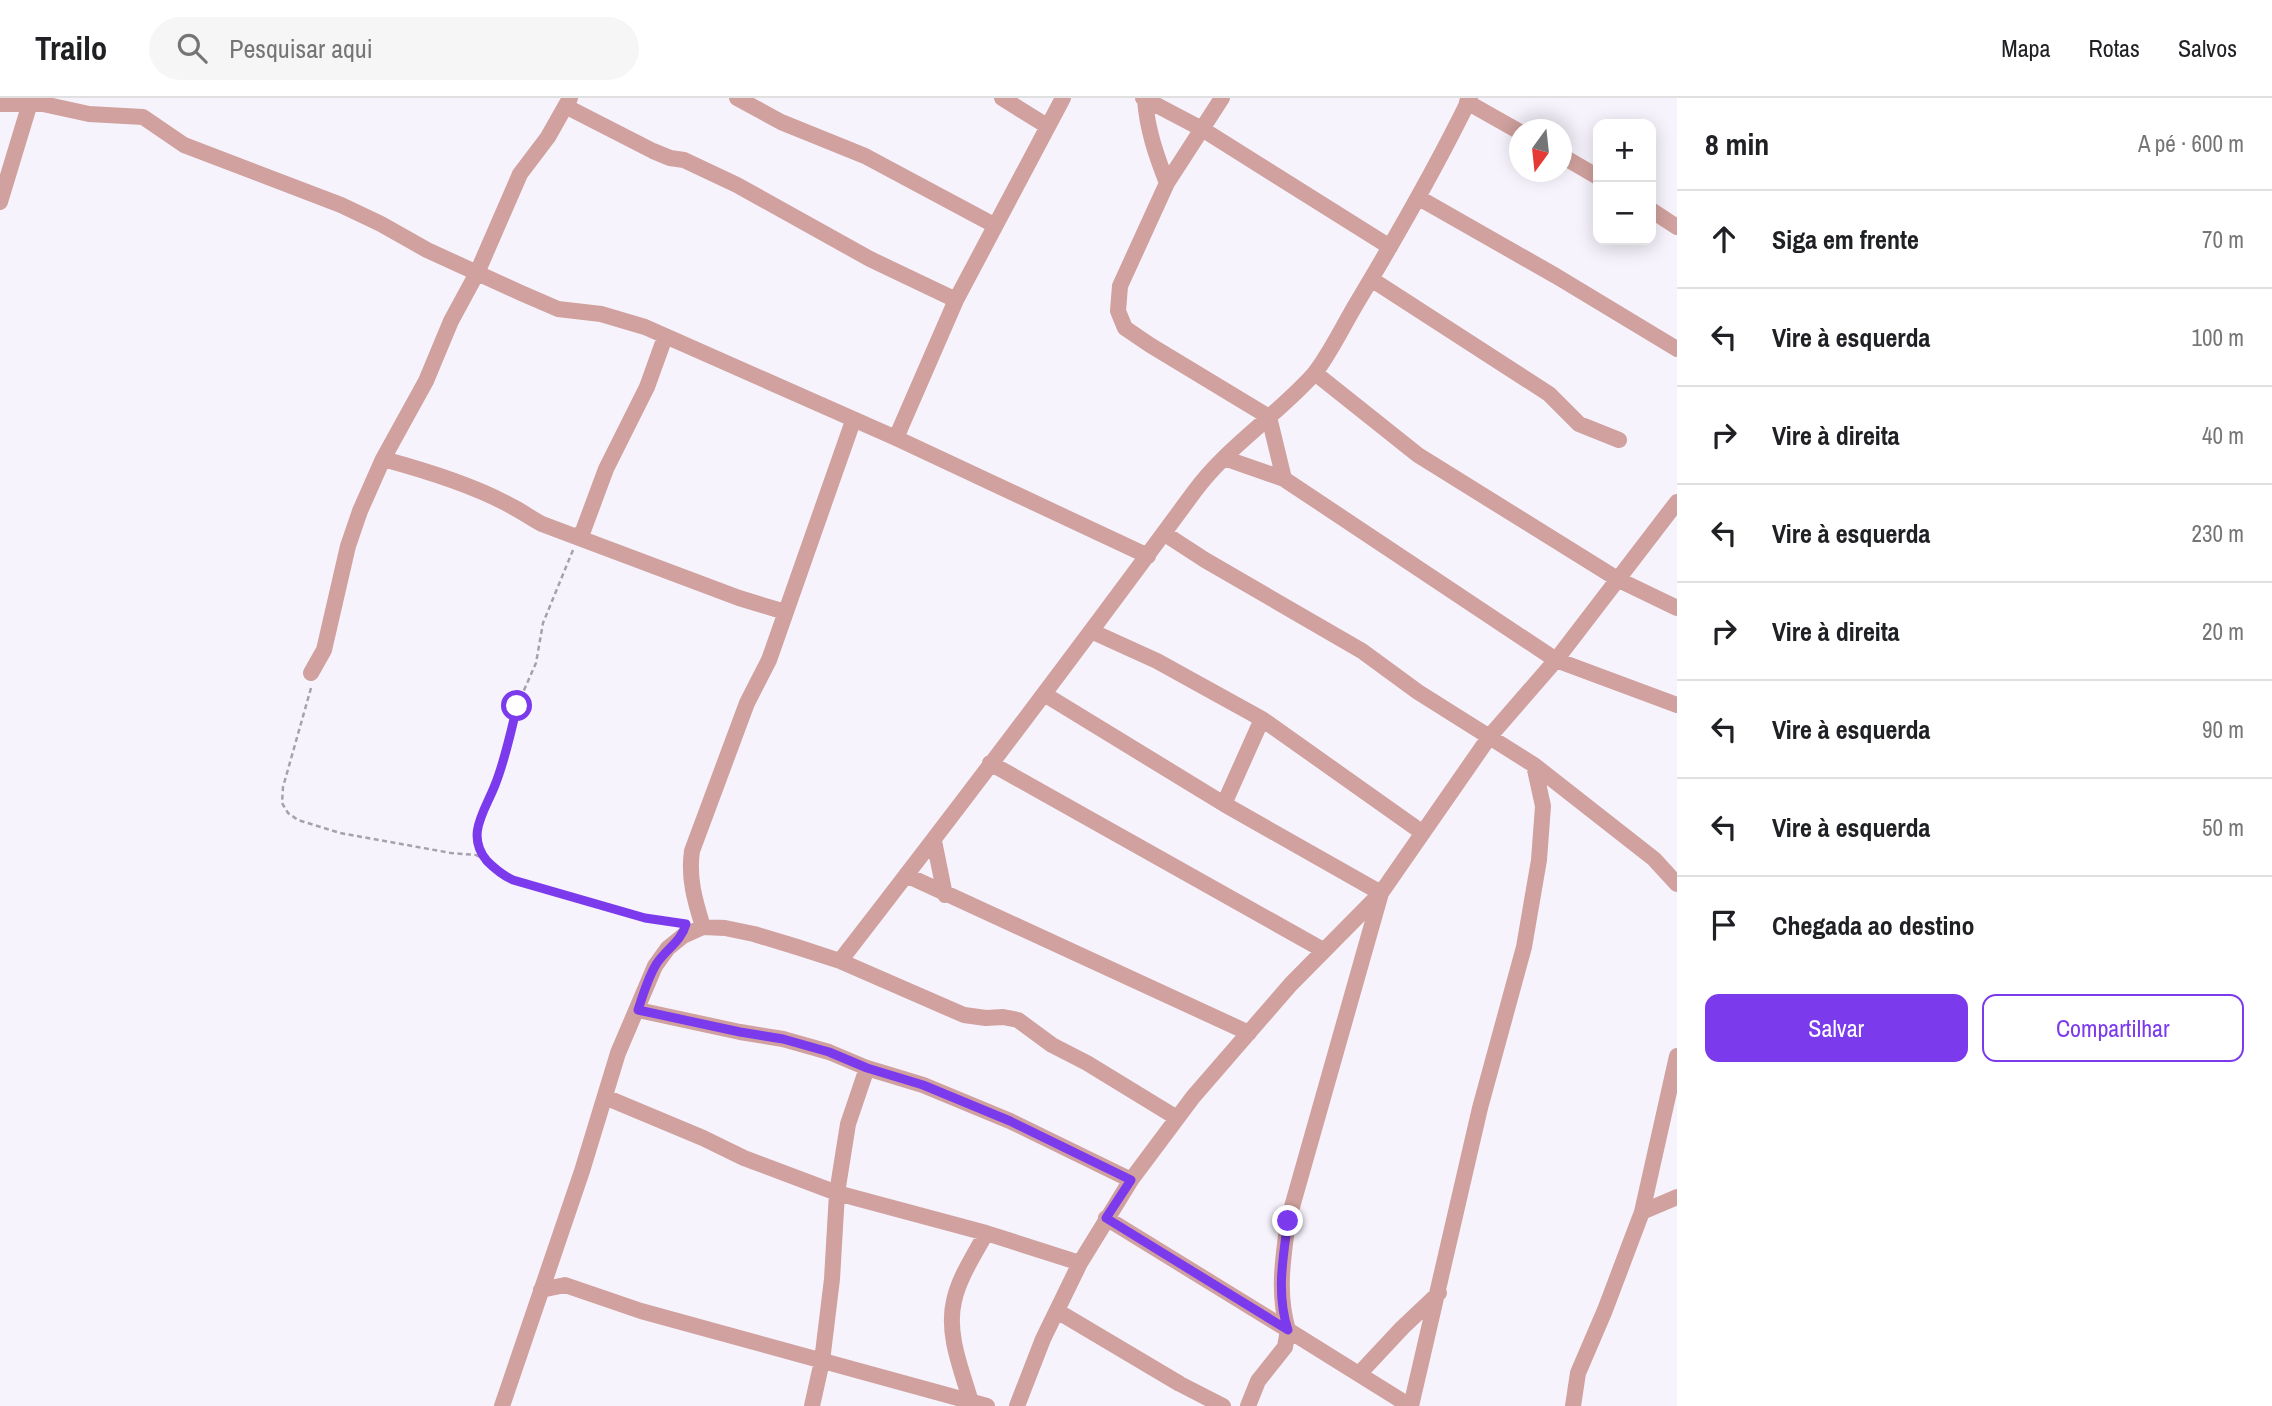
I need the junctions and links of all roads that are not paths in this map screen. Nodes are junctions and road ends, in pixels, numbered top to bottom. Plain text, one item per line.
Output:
1 (737, 98) edge
2 (1002, 98) edge
3 (1063, 98) edge
4 (1144, 98) edge
5 (1222, 98) edge
6 (1469, 100) edge
7 (38, 101) edge
8 (569, 102) edge
9 (0, 104) edge
10 (72, 104) edge
11 (1509, 125) edge
12 (1047, 126) junction
13 (1202, 129) junction
14 (1572, 162) edge
15 (1593, 174) edge
16 (1167, 183) junction
17 (1419, 198) junction
18 (0, 202) edge
19 (1656, 213) edge
20 (994, 225) junction
21 (1677, 227) edge
22 (1390, 247) junction
23 (477, 273) junction
24 (1371, 279) junction
25 (956, 300) junction
26 (665, 337) junction
27 (1677, 349) edge
28 (1315, 373) junction
29 (1269, 417) junction
30 (853, 421) junction
31 (896, 438) junction
32 (1619, 440) dead end
33 (1224, 458) junction
34 (383, 459) junction
35 (1284, 480) junction
36 (1677, 502) edge
37 (1165, 534) junction
38 (577, 537) junction
39 (1148, 556) junction
40 (1619, 580) junction
41 (1677, 608) edge
42 (785, 612) junction
43 (1091, 631) junction
44 (1556, 660) junction
45 (311, 673) road end
46 (1044, 694) junction
47 (1677, 705) edge
48 (1262, 719) junction
49 (1490, 736) junction
50 (990, 763) junction
51 (1534, 765) junction
52 (1224, 804) junction
53 (1423, 833) junction
54 (934, 841) junction
55 (906, 876) junction
56 (1677, 884) edge
57 (1381, 894) junction
58 (945, 895) junction
59 (694, 896) junction
60 (703, 927) junction
61 (684, 930) junction
62 (1324, 950) junction
63 (840, 961) junction
64 (638, 1010) junction
65 (1249, 1033) junction
66 (1677, 1056) edge
67 (867, 1068) junction
68 (605, 1097) junction
69 (1177, 1118) junction
70 (1131, 1180) junction
71 (837, 1193) junction
72 (1677, 1197) edge
73 (1642, 1212) junction
74 (1106, 1218) junction
75 (986, 1233) junction
76 (551, 1260) junction
77 (1080, 1263) junction
78 (565, 1285) junction
79 (541, 1290) junction
80 (1439, 1293) junction
81 (1057, 1311) junction
82 (1288, 1330) junction
83 (822, 1361) junction
84 (1359, 1374) junction
85 (971, 1402) junction
86 (502, 1406) edge
87 (812, 1406) edge
88 (987, 1406) edge
89 (1017, 1406) edge
90 (1223, 1406) edge
91 (1248, 1406) edge
92 (1410, 1406) edge
93 (1573, 1406) edge

1 - 20 street
2 - 12 street
3 - 12 street
4 - 13 street
4 - 16 street
5 - 13 street
6 - 11 street
6 - 17 street
7 - 9 street
7 - 10 street
7 - 18 street
8 - 23 street
8 - 25 street
10 - 23 street
12 - 20 street
13 - 16 street
13 - 22 street
14 - 15 street
16 - 29 street
17 - 22 street
17 - 27 street
19 - 21 street
20 - 25 street
22 - 24 street
23 - 26 street
23 - 34 street
24 - 28 street
24 - 32 street
25 - 31 street
26 - 30 street
26 - 38 street
28 - 29 street
28 - 40 street
29 - 33 street
29 - 35 street
30 - 31 street
30 - 42 street
31 - 39 street
33 - 35 street
33 - 37 street
34 - 38 street
34 - 45 street
35 - 44 street
36 - 40 street
37 - 39 street
37 - 49 street
38 - 42 street
39 - 43 street
40 - 41 street
40 - 44 street
42 - 59 street
43 - 46 street
43 - 48 street
44 - 47 street
44 - 49 street
46 - 50 street
46 - 52 street
48 - 52 street
48 - 53 street
49 - 51 street
49 - 53 street
50 - 54 street
50 - 62 street
51 - 56 street
51 - 80 street
52 - 57 street
53 - 57 street
54 - 55 street
54 - 58 street
55 - 58 street
55 - 63 street
57 - 62 street
57 - 82 street
58 - 65 street
59 - 60 street
59 - 61 street
60 - 61 street
60 - 63 street
61 - 64 street
62 - 65 street
63 - 69 street
64 - 67 street
64 - 68 street
65 - 69 street
66 - 73 street
67 - 70 street
67 - 71 street
68 - 71 street
68 - 76 street
69 - 70 street
70 - 74 street
71 - 75 street
71 - 83 street
72 - 73 street
73 - 93 street
74 - 77 street
74 - 82 street
75 - 77 street
75 - 85 street
76 - 78 street
76 - 79 street
77 - 81 street
78 - 79 street
78 - 83 street
79 - 86 street
80 - 84 street
80 - 92 street
81 - 89 street
81 - 90 street
82 - 84 street
82 - 91 street
83 - 85 street
83 - 87 street
84 - 92 street
85 - 88 street

